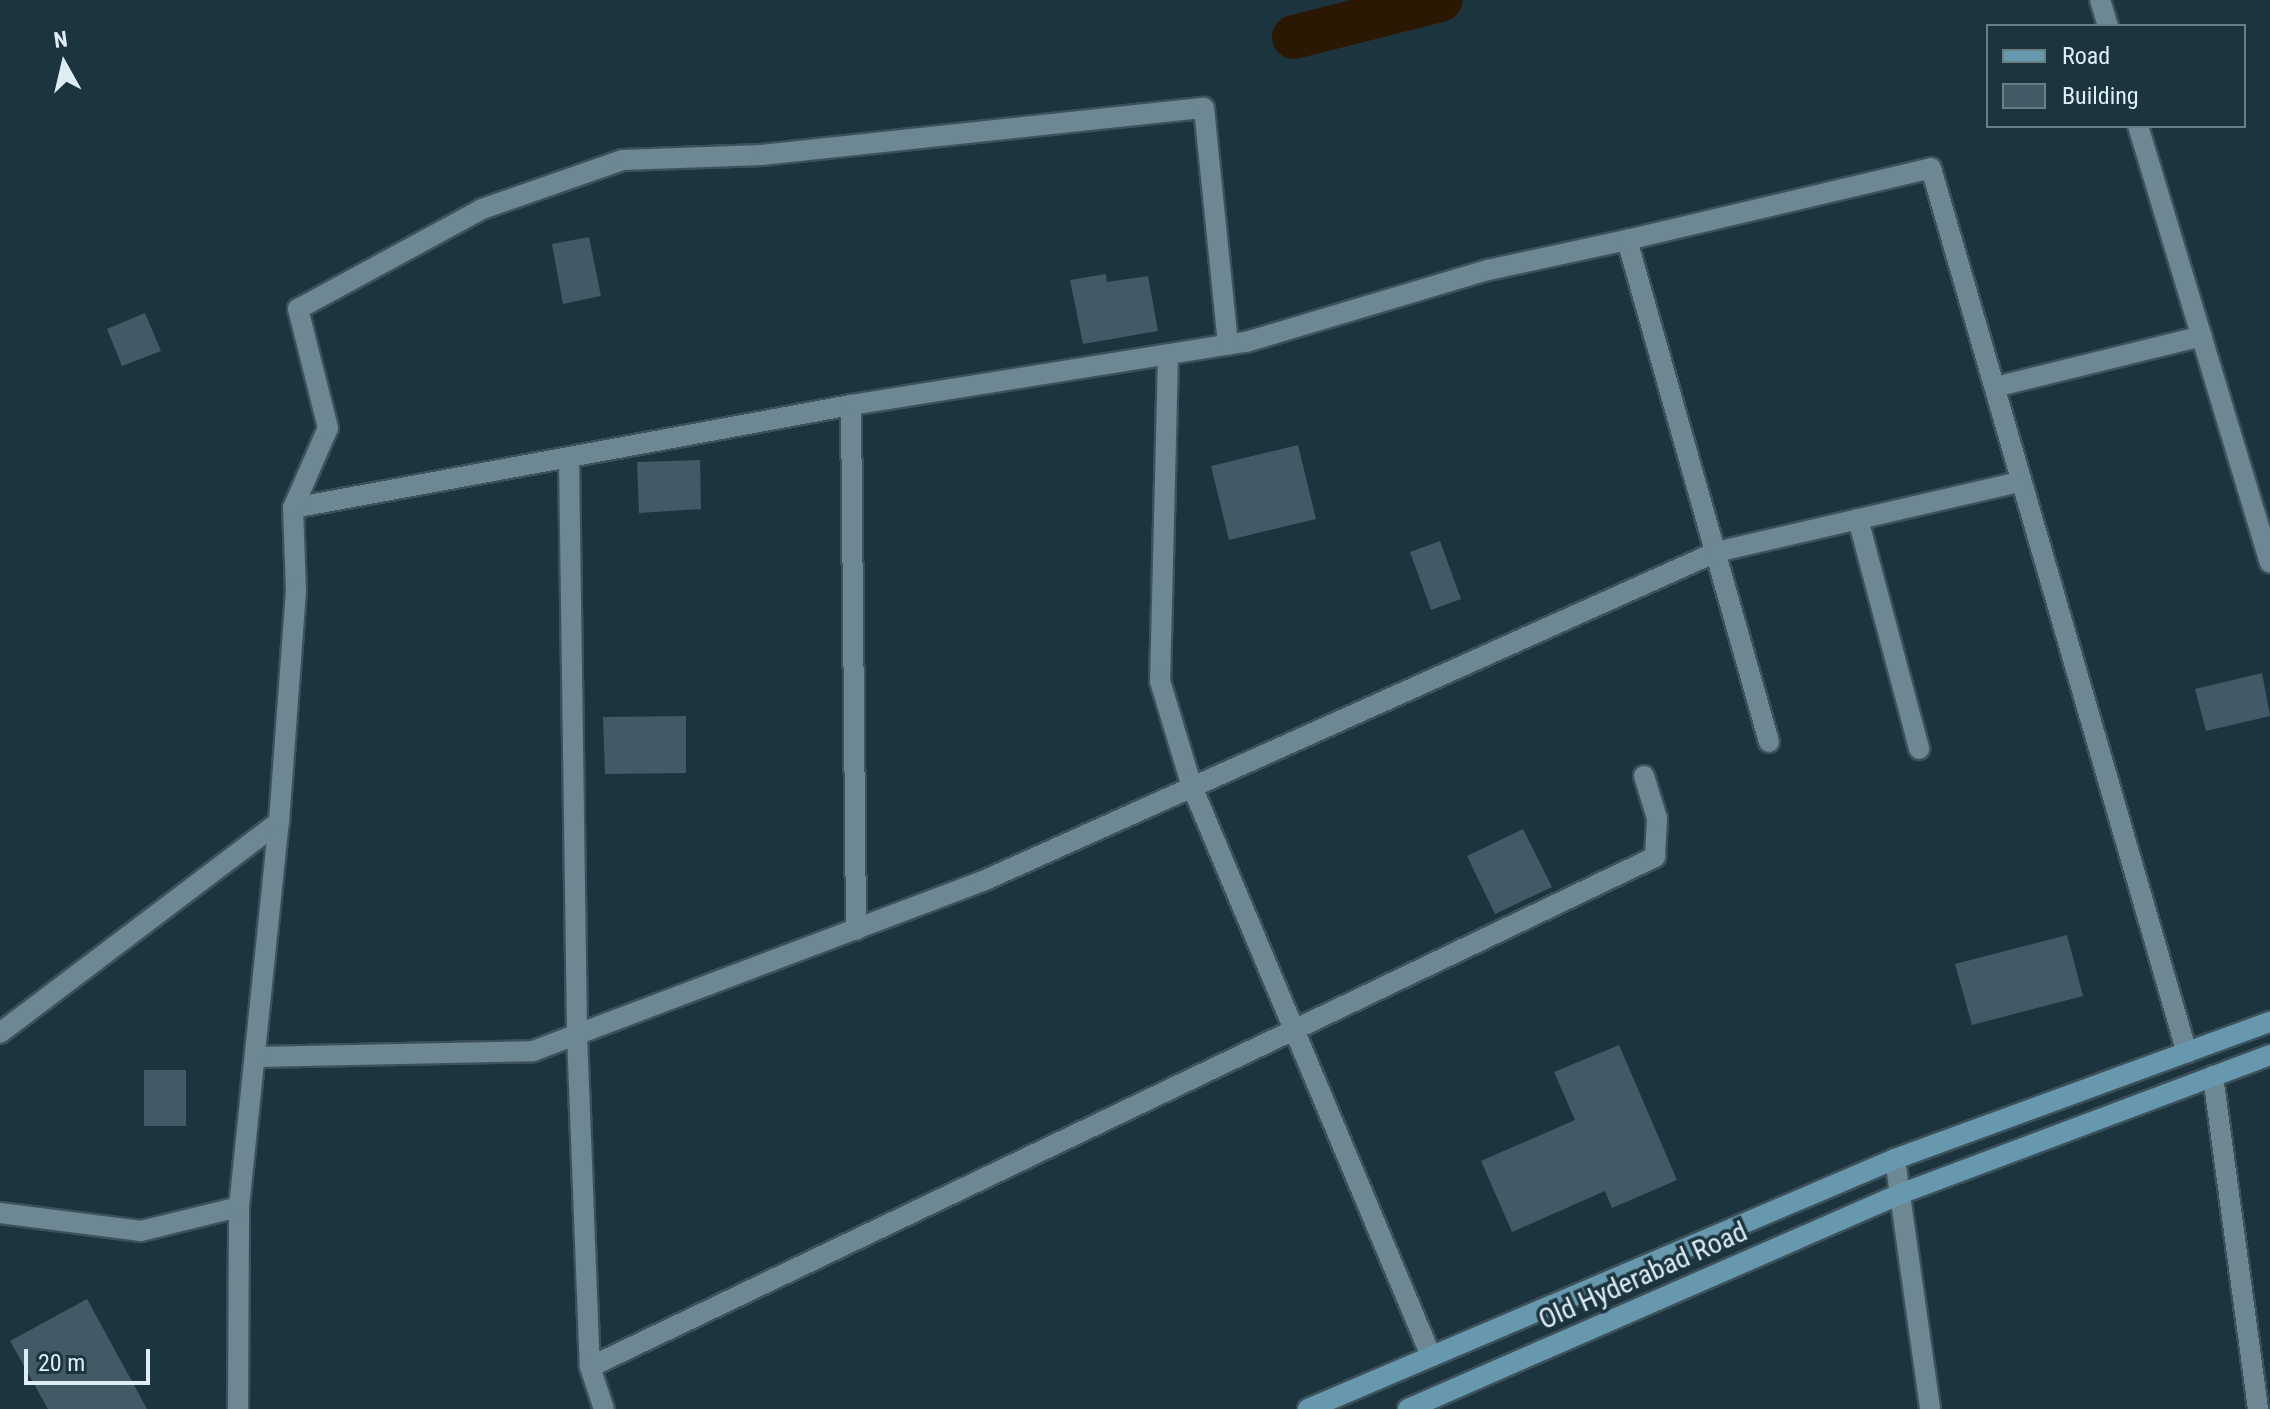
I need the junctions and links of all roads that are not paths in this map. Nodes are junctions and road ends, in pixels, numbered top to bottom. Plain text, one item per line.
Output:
1 (2100, 0) edge
2 (2107, 24) edge
3 (2139, 128) edge
4 (1627, 240) junction
5 (2202, 336) junction
6 (1228, 345) junction
7 (1168, 356) junction
8 (1995, 387) junction
9 (851, 405) junction
10 (569, 459) junction
11 (2019, 482) junction
12 (293, 508) junction
13 (1858, 519) junction
14 (1716, 552) junction
15 (2270, 562) edge
16 (1769, 742) dead end
17 (1919, 749) dead end
18 (1644, 776) dead end
19 (1191, 784) junction
20 (279, 822) junction
21 (856, 930) junction
22 (2270, 1022) edge
23 (1295, 1031) junction
24 (0, 1033) edge
25 (577, 1034) junction
26 (2187, 1053) junction
27 (2270, 1055) edge
28 (255, 1057) junction
29 (2213, 1076) junction
30 (1895, 1159) junction
31 (1900, 1194) junction
32 (239, 1207) junction
33 (0, 1213) edge
34 (1431, 1356) junction
35 (590, 1367) junction
36 (238, 1409) edge
37 (604, 1409) edge
38 (1308, 1409) edge
39 (1408, 1409) edge
40 (1930, 1409) edge
41 (2258, 1409) edge

1 - 2 street
3 - 5 street
4 - 6 street
4 - 8 street
4 - 14 street
5 - 8 street
5 - 15 street
6 - 7 street
6 - 12 street
7 - 9 street
7 - 19 street
8 - 11 street
9 - 10 street
9 - 21 street
10 - 12 street
10 - 25 street
11 - 13 street
11 - 26 street
12 - 20 street
13 - 14 street
13 - 17 street
14 - 16 street
14 - 19 street
18 - 23 street
19 - 21 street
19 - 23 street
20 - 24 street
20 - 28 street
21 - 25 street
22 - 26 main road
23 - 34 street
23 - 35 street
25 - 28 street
25 - 35 street
26 - 30 main road
27 - 29 main road, Old Hyderabad Road
28 - 32 street
29 - 31 main road, Old Hyderabad Road
29 - 41 street
30 - 31 street
30 - 34 main road
31 - 39 main road, Old Hyderabad Road
31 - 40 street
32 - 33 street
32 - 36 street
34 - 38 main road
35 - 37 street

